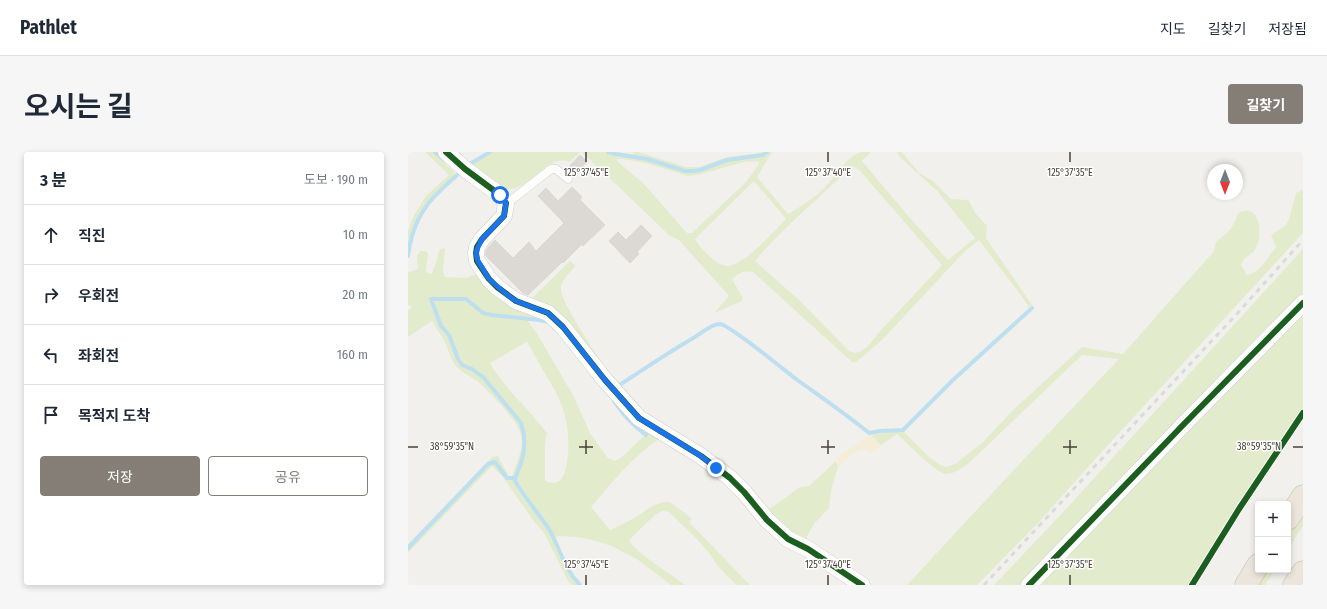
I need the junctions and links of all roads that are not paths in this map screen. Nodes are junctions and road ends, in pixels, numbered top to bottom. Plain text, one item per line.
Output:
1 (446, 152) edge
2 (568, 180) dead end
3 (506, 203) junction
4 (1303, 303) edge
5 (1303, 496) edge
6 (1291, 514) edge
7 (1255, 570) edge
8 (1303, 572) edge
9 (862, 585) edge
10 (1029, 585) edge
11 (1246, 585) edge
12 (1294, 585) edge

1 - 3 street
2 - 3 lane
3 - 9 street
4 - 10 street
5 - 6 highway
7 - 11 highway
8 - 12 highway

